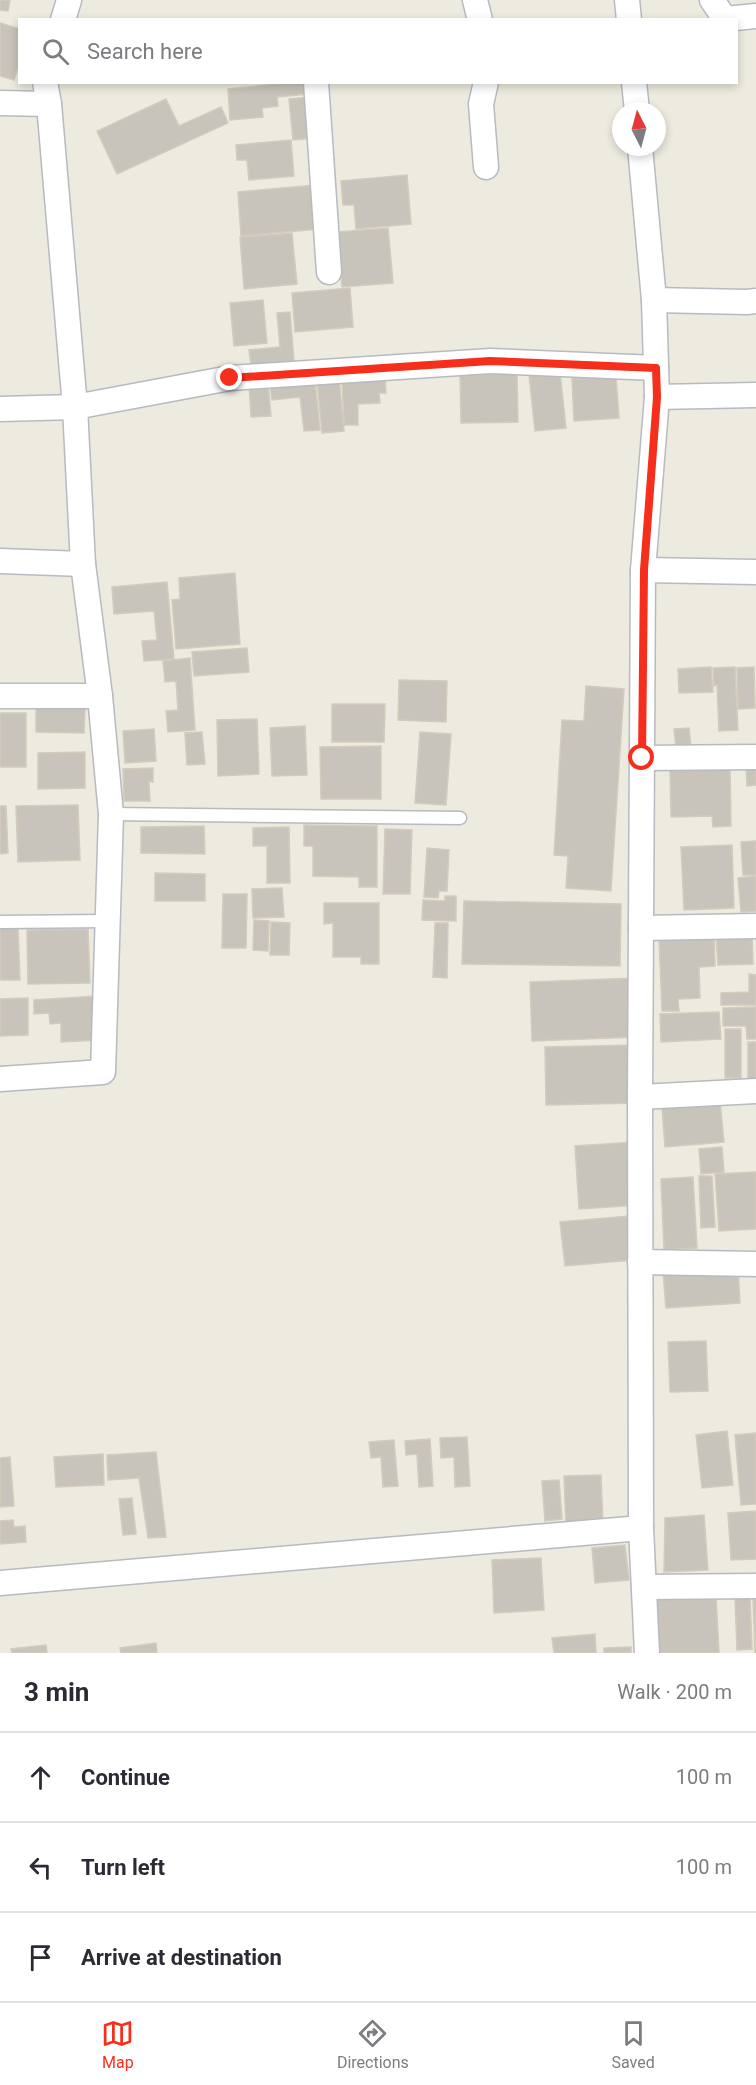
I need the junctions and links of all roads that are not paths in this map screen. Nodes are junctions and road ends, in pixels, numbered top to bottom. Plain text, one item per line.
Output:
1 (69, 0) edge
2 (476, 0) edge
3 (627, 0) edge
4 (712, 0) edge
5 (756, 16) edge
6 (64, 18) edge
7 (480, 18) edge
8 (629, 18) edge
9 (724, 18) edge
10 (735, 18) edge
11 (316, 84) edge
12 (486, 84) edge
13 (634, 84) edge
14 (47, 93) edge
15 (636, 102) edge
16 (0, 103) edge
17 (641, 156) edge
18 (486, 167) dead end
19 (329, 272) dead end
20 (654, 300) junction
21 (756, 301) edge
22 (656, 368) junction
23 (756, 395) edge
24 (657, 397) junction
25 (75, 407) junction
26 (0, 409) edge
27 (0, 561) edge
28 (83, 564) junction
29 (644, 570) junction
30 (756, 572) edge
31 (0, 696) edge
32 (100, 696) junction
33 (756, 757) edge
34 (642, 758) junction
35 (111, 814) junction
36 (460, 818) dead end
37 (108, 921) junction
38 (0, 922) edge
39 (756, 926) edge
40 (641, 928) junction
41 (0, 1080) edge
42 (756, 1091) edge
43 (640, 1096) junction
44 (640, 1262) junction
45 (756, 1264) edge
46 (641, 1528) junction
47 (0, 1583) edge
48 (756, 1586) edge
49 (644, 1587) junction
50 (647, 1653) edge

1 - 6 street
2 - 7 street
3 - 8 street
4 - 9 street
5 - 10 street
11 - 19 street
12 - 18 street
13 - 15 street
14 - 16 street
14 - 25 street
17 - 20 street
20 - 21 street
20 - 22 street
22 - 24 street
22 - 25 street
23 - 24 street
24 - 29 street
25 - 26 street
25 - 28 street
27 - 28 street
28 - 32 street
29 - 30 street
29 - 34 street
31 - 32 street
32 - 35 street
33 - 34 street
34 - 40 street
35 - 36 lane
35 - 37 street
37 - 38 lane
37 - 41 street
39 - 40 street
40 - 43 street
42 - 43 street
43 - 44 street
44 - 45 street
44 - 46 street
46 - 47 street
46 - 49 street
48 - 49 street
49 - 50 street

